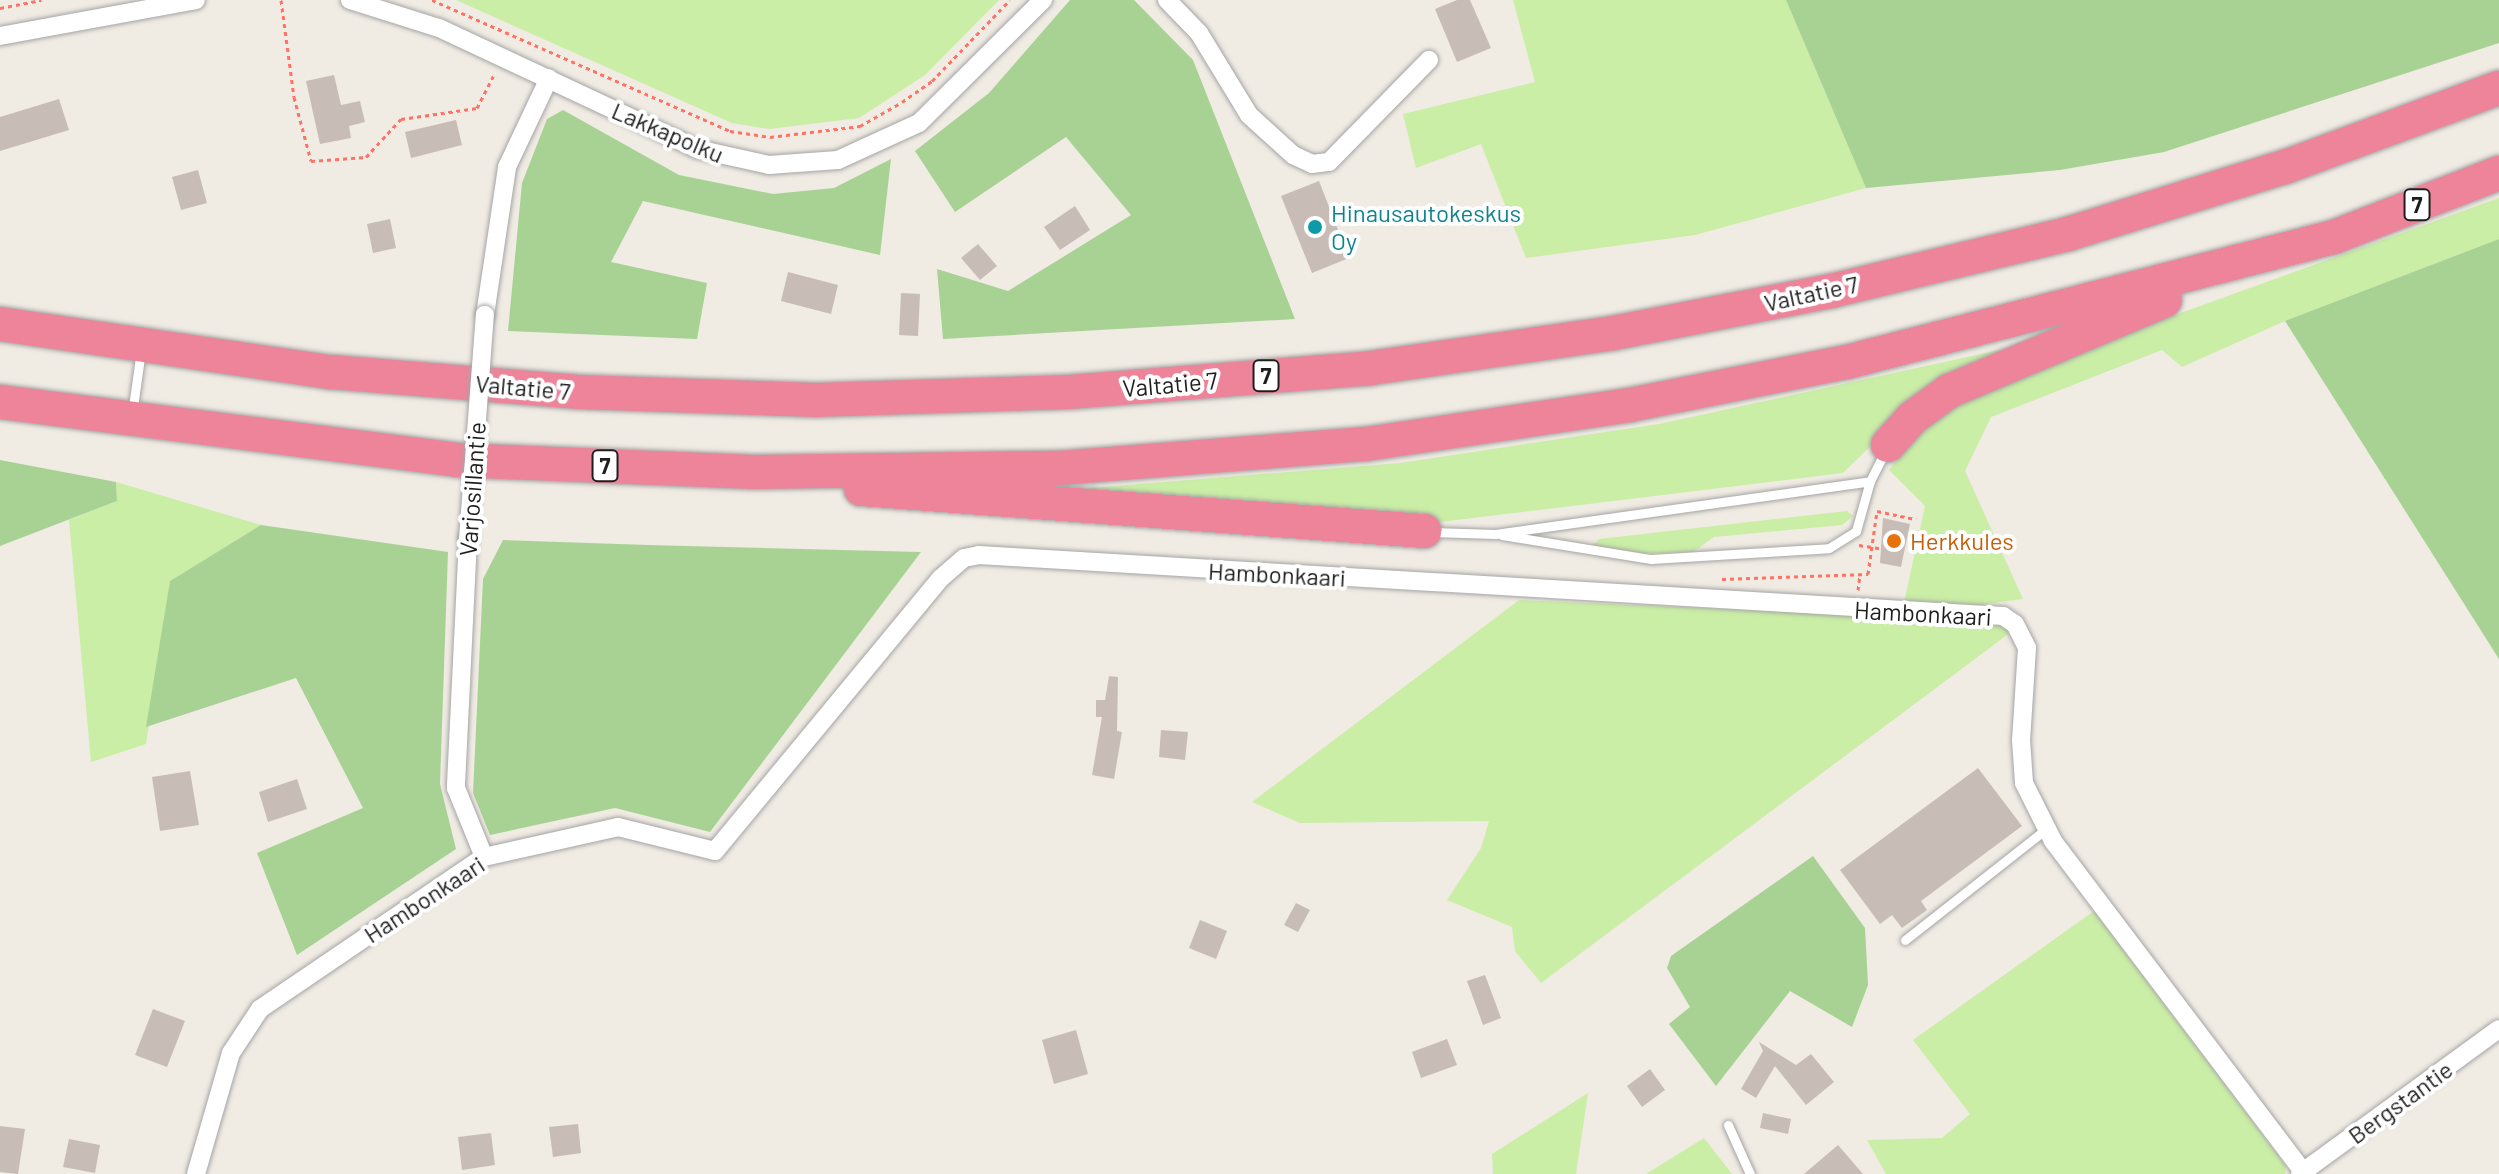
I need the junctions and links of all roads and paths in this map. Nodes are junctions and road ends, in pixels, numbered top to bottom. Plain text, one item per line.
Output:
1 (41, 0) edge
2 (196, 0) edge
3 (281, 0) edge
4 (350, 0) edge
5 (432, 0) edge
6 (1010, 0) edge
7 (1043, 0) edge
8 (1167, 0) edge
9 (0, 8) edge
10 (0, 36) edge
11 (503, 57) junction
12 (1429, 60) dead end
13 (549, 78) junction
14 (2499, 88) edge
15 (2499, 173) edge
16 (2334, 237) junction
17 (0, 324) edge
18 (141, 346) junction
19 (0, 402) edge
20 (132, 420) junction
21 (1888, 445) joint
22 (754, 472) junction
23 (1870, 481) junction
24 (1424, 531) joint
25 (1495, 534) junction
26 (2046, 829) junction
27 (484, 857) junction
28 (1905, 940) dead end
29 (2499, 1029) edge
30 (1728, 1125) dead end
31 (2302, 1173) edge
32 (196, 1174) edge
33 (1750, 1174) edge

1 - 9 path
2 - 10 street
3 - 11 path
4 - 11 street, Lakkapolku
5 - 6 path
7 - 13 street, Lakkapolku
8 - 12 street
11 - 13 street, Lakkapolku
13 - 27 street, Varjosillantie, bridge
14 - 18 highway, Valtatie 7 / 7
15 - 16 highway, 7
16 - 21 highway
16 - 22 highway, 7
17 - 18 highway, Valtatie 7 / 7
18 - 20 lane
19 - 20 highway, 7
20 - 22 highway, 7
21 - 23 lane
22 - 24 highway
23 - 25 lane
23 - 25 lane
24 - 25 lane
26 - 27 street, Hambonkaari
26 - 28 lane
26 - 31 street, Hambonkaari
27 - 32 street, Hambonkaari
29 - 31 street, Bergstantie
30 - 33 lane

